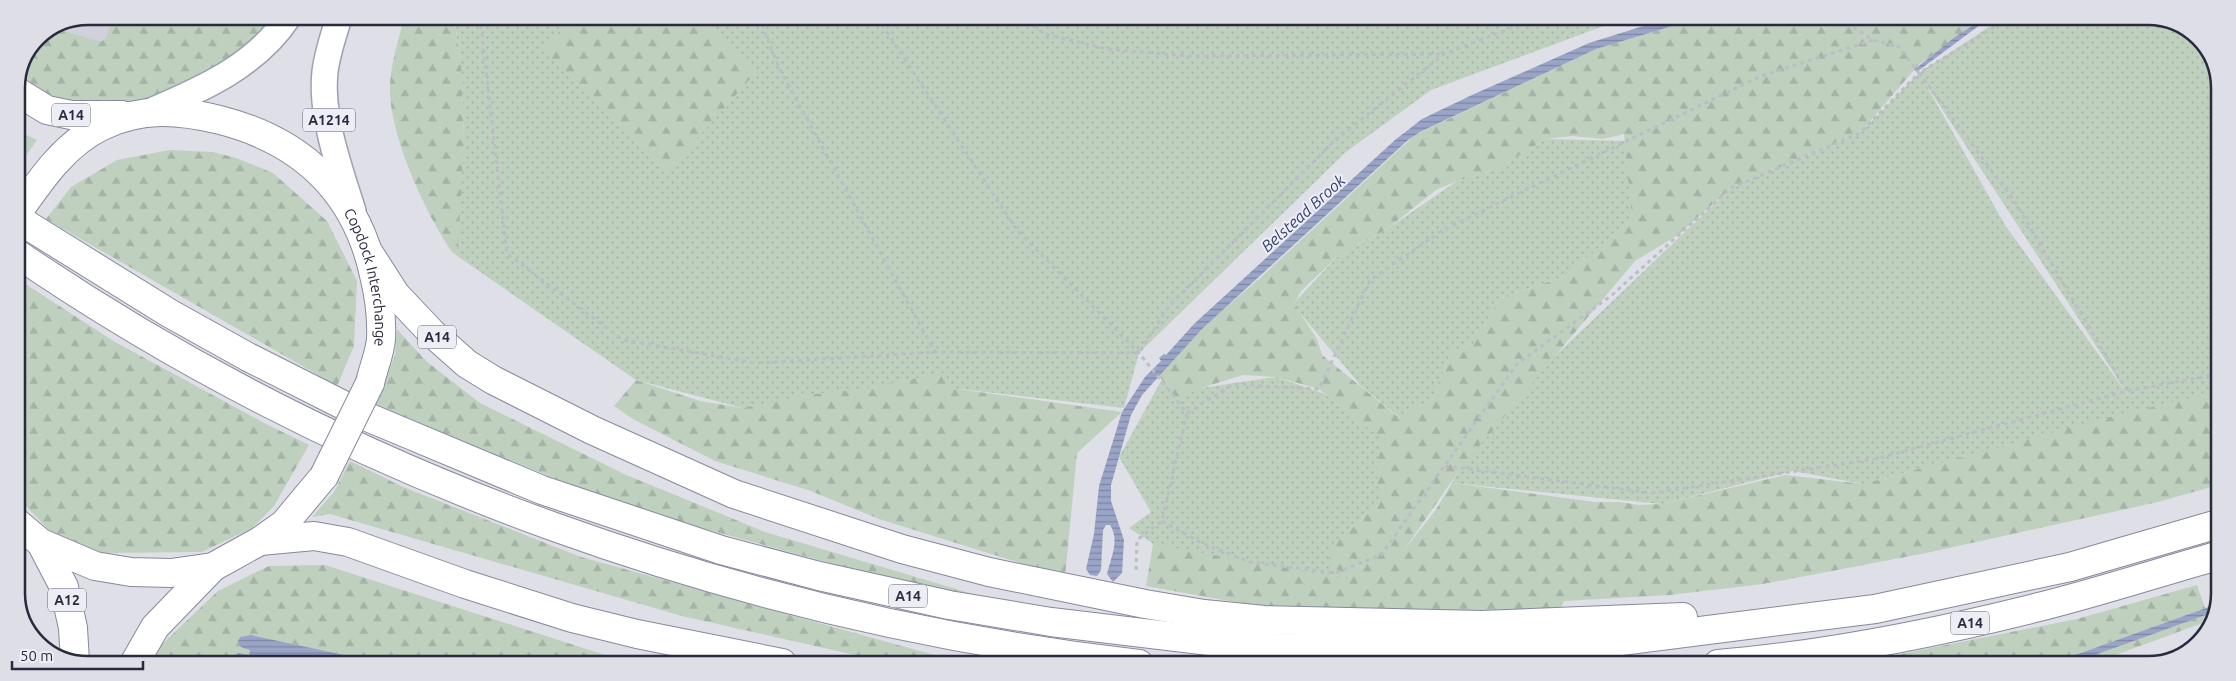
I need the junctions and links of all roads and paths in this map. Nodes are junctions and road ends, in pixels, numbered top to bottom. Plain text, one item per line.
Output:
1 (281, 25) edge
2 (336, 25) edge
3 (481, 25) edge
4 (764, 25) edge
5 (882, 25) edge
6 (1031, 25) edge
7 (1519, 25) edge
8 (1849, 25) edge
9 (1998, 25) edge
10 (1873, 40) junction
11 (1444, 54) junction
12 (1919, 73) junction
13 (25, 97) edge
14 (142, 113) junction
15 (25, 203) edge
16 (356, 222) junction
17 (25, 223) edge
18 (369, 253) junction
19 (25, 259) edge
20 (935, 352) junction
21 (1139, 353) junction
22 (2211, 375) edge
23 (2127, 391) junction
24 (1187, 413) junction
25 (1445, 466) junction
26 (1162, 521) junction
27 (2211, 526) edge
28 (25, 530) edge
29 (260, 541) junction
30 (40, 543) junction
31 (2211, 558) edge
32 (213, 567) junction
33 (1136, 570) dead end
34 (1875, 609) junction
35 (75, 654) edge
36 (138, 656) edge
37 (747, 656) edge
38 (1073, 656) edge
39 (1798, 656) edge

1 - 14 main road
2 - 16 main road, A1214
3 - 20 path
4 - 20 path
5 - 21 path
6 - 11 path
7 - 11 path
8 - 10 path
9 - 12 path
10 - 12 path
10 - 24 path
11 - 21 path
12 - 23 path
12 - 25 path
13 - 14 highway, A14
14 - 15 highway, Copdock Interchange
14 - 16 highway, Copdock Interchange
16 - 18 highway, Copdock Interchange
17 - 34 highway, A14
18 - 29 highway, Copdock Interchange, bridge
18 - 34 highway, A14
19 - 38 highway, A14
20 - 21 path
21 - 24 path
22 - 23 path
23 - 25 path
24 - 26 path
25 - 26 path
26 - 33 path
27 - 34 highway, A14
28 - 30 highway, Copdock Interchange
29 - 32 highway, Copdock Interchange
29 - 37 highway
30 - 32 highway, Copdock Interchange
30 - 35 highway, A12
31 - 39 highway, A14
32 - 36 highway

